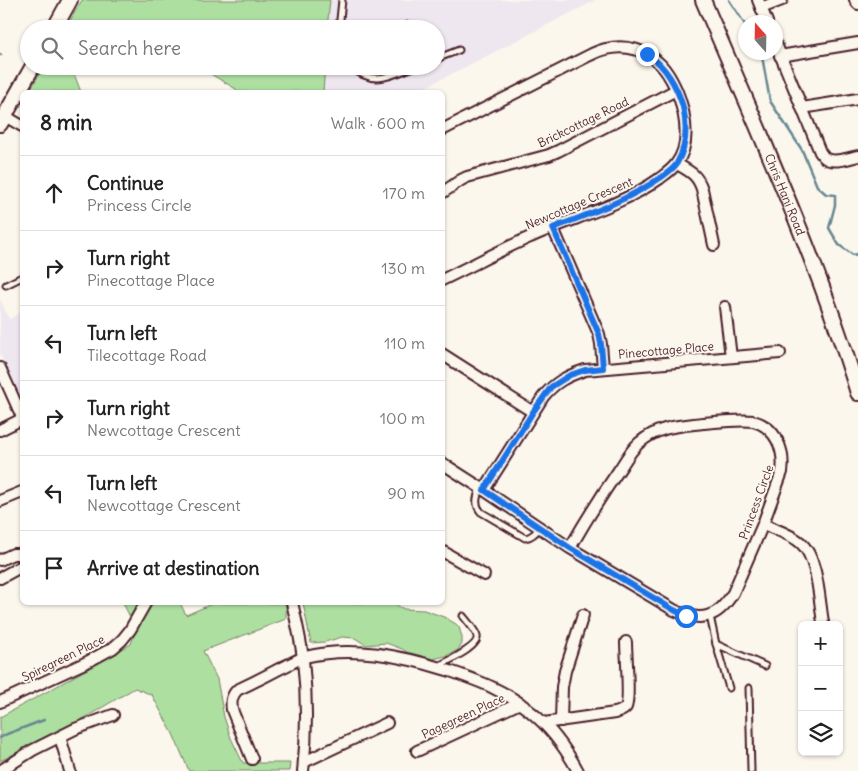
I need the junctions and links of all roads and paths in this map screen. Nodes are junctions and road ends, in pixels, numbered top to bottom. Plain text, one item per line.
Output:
1 (70, 0) edge
2 (342, 0) edge
3 (702, 0) edge
4 (782, 0) edge
5 (855, 0) edge
6 (760, 4) edge
7 (858, 4) edge
8 (59, 20) edge
9 (340, 20) edge
10 (858, 43) edge
11 (459, 50) dead end
12 (445, 55) edge
13 (783, 56) edge
14 (782, 60) edge
15 (28, 75) edge
16 (362, 75) edge
17 (391, 75) edge
18 (676, 90) junction
19 (858, 99) edge
20 (802, 108) junction
21 (2, 120) edge
22 (20, 125) edge
23 (445, 128) edge
24 (858, 156) edge
25 (676, 164) junction
26 (445, 191) edge
27 (553, 228) junction
28 (714, 245) dead end
29 (20, 278) edge
30 (445, 279) edge
31 (6, 285) dead end
32 (725, 308) dead end
33 (780, 353) dead end
34 (445, 356) edge
35 (731, 357) junction
36 (0, 368) edge
37 (603, 368) junction
38 (858, 393) edge
39 (533, 412) junction
40 (20, 413) edge
41 (20, 419) edge
42 (0, 430) edge
43 (445, 465) edge
44 (482, 489) junction
45 (20, 493) edge
46 (0, 502) edge
47 (763, 524) junction
48 (540, 528) junction
49 (570, 548) junction
50 (445, 553) edge
51 (20, 554) edge
52 (0, 560) edge
53 (20, 567) edge
54 (484, 575) dead end
55 (0, 578) edge
56 (144, 605) edge
57 (293, 605) edge
58 (582, 615) dead end
59 (464, 616) dead end
60 (710, 616) junction
61 (823, 621) edge
62 (626, 642) dead end
63 (716, 644) junction
64 (303, 658) junction
65 (765, 666) dead end
66 (437, 667) junction
67 (729, 688) dead end
68 (749, 688) dead end
69 (0, 702) edge
70 (520, 703) junction
71 (113, 715) dead end
72 (561, 720) junction
73 (544, 723) junction
74 (387, 724) dead end
75 (60, 737) junction
76 (417, 751) dead end
77 (252, 759) dead end
78 (303, 767) edge
79 (0, 771) edge
80 (70, 771) edge
81 (578, 771) edge
82 (751, 771) edge

1 - 8 main road
2 - 9 lane
3 - 38 main road, Chris Hani Road
4 - 6 street
5 - 7 street
10 - 13 street
11 - 12 lane
14 - 20 street
15 - 21 main road
16 - 17 lane
18 - 23 street
18 - 25 street
18 - 26 street, Brickcottage Road
19 - 20 street
20 - 24 street
21 - 22 street
25 - 27 street, Newcottage Crescent
25 - 28 street
27 - 30 street, Newcottage Crescent
27 - 37 street
29 - 31 lane
32 - 35 street, Pinecottage Place
33 - 35 street, Pinecottage Place
34 - 39 street
35 - 37 street, Pinecottage Place
36 - 40 street
37 - 39 street, Pinecottage Place
39 - 44 street, Pinecottage Place
41 - 42 street
43 - 44 street
44 - 48 street
44 - 48 lane
45 - 46 street
47 - 49 street, Princess Circle
47 - 60 street, Princess Circle
47 - 61 street
48 - 49 street
49 - 60 street
50 - 54 street
51 - 52 street
53 - 55 street
56 - 69 street, Spiregreen Place
57 - 64 street
58 - 72 street
59 - 66 lane
60 - 63 lane
62 - 72 street
63 - 65 lane
63 - 67 lane
64 - 66 street
64 - 77 street
64 - 78 street
66 - 70 street
68 - 82 lane
70 - 73 street
70 - 76 street, Pagegreen Place
71 - 75 street
72 - 73 street
73 - 81 street
74 - 78 street
75 - 79 street
75 - 80 street

